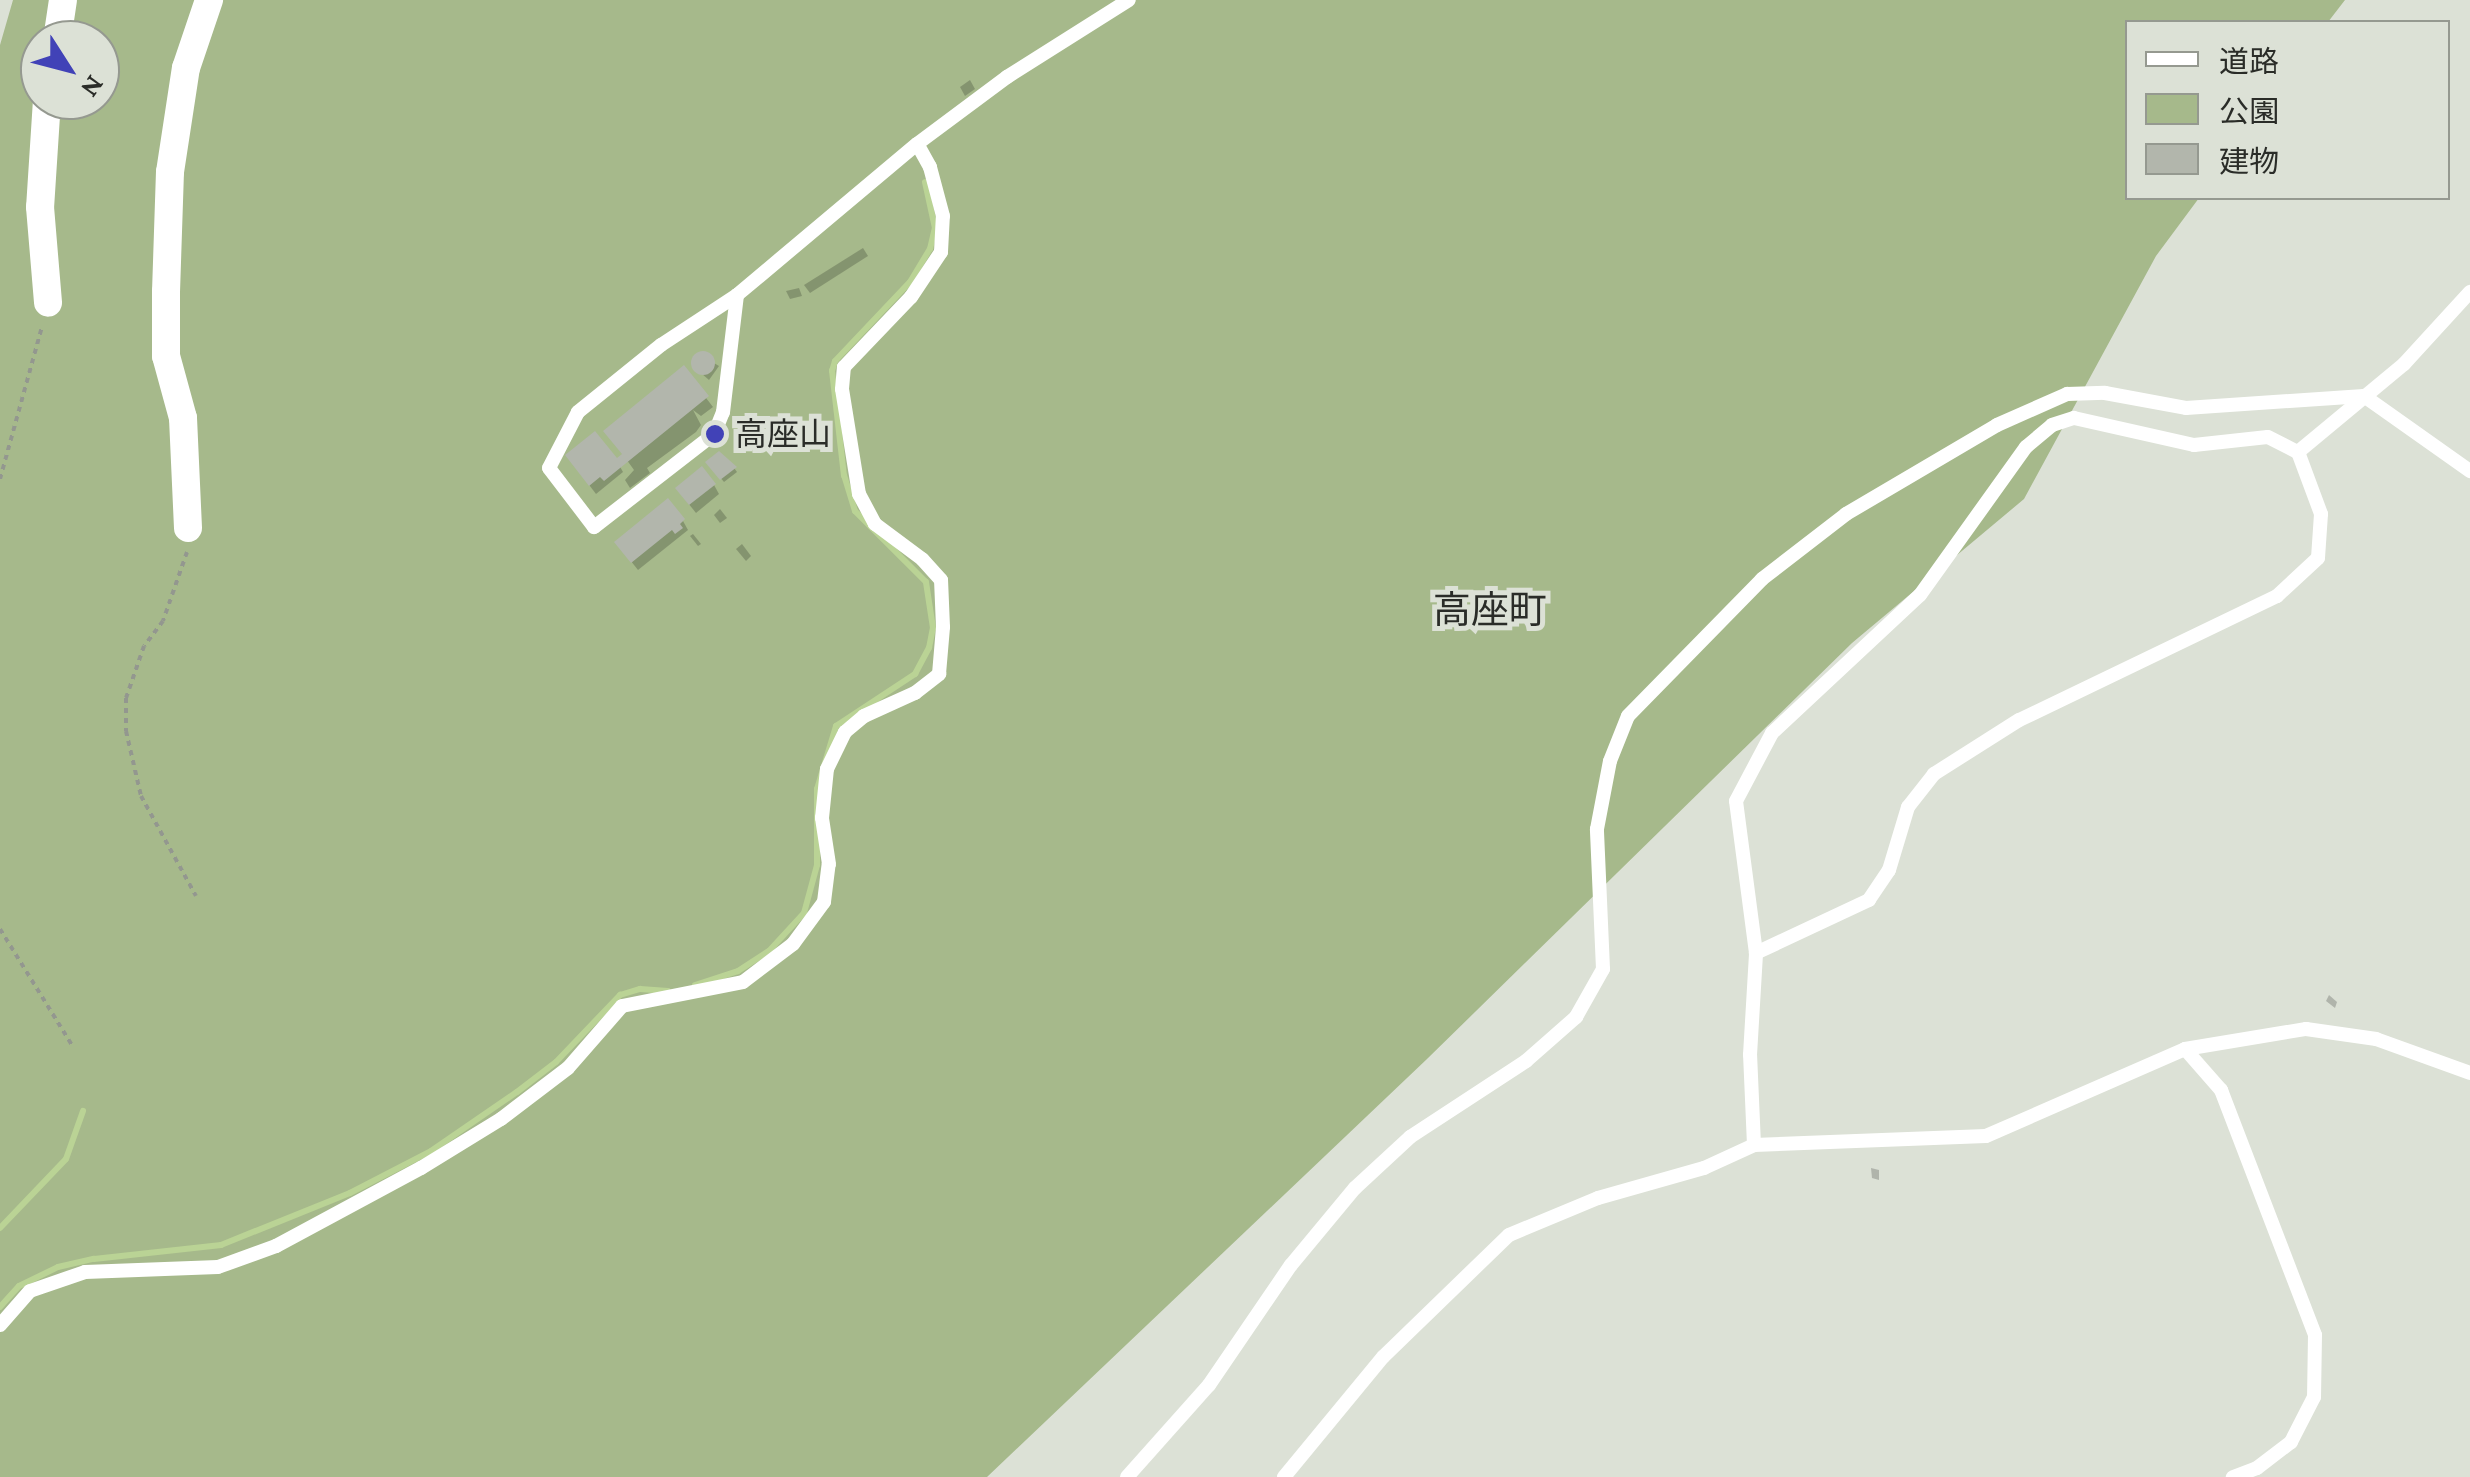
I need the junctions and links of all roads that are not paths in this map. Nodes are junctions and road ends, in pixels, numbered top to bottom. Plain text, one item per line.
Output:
1 (208, 0) edge
2 (1129, 0) edge
3 (47, 120) edge
4 (917, 144) junction
5 (2470, 292) edge
6 (737, 295) junction
7 (48, 303) road end
8 (2364, 396) junction
9 (2298, 452) junction
10 (2470, 471) edge
11 (188, 528) road end
12 (1756, 954) junction
13 (2185, 1049) junction
14 (2470, 1072) edge
15 (1754, 1145) junction
16 (0, 1324) edge
17 (1127, 1477) edge
18 (1284, 1477) edge
19 (2233, 1477) edge

1 - 11 street
2 - 4 lane
3 - 7 street
4 - 6 lane
4 - 16 lane
5 - 8 lane
6 - 6 lane
8 - 9 lane
8 - 10 lane
8 - 17 lane
9 - 12 lane
9 - 12 lane
12 - 15 lane
13 - 14 lane
13 - 15 lane
13 - 19 lane
15 - 18 lane

